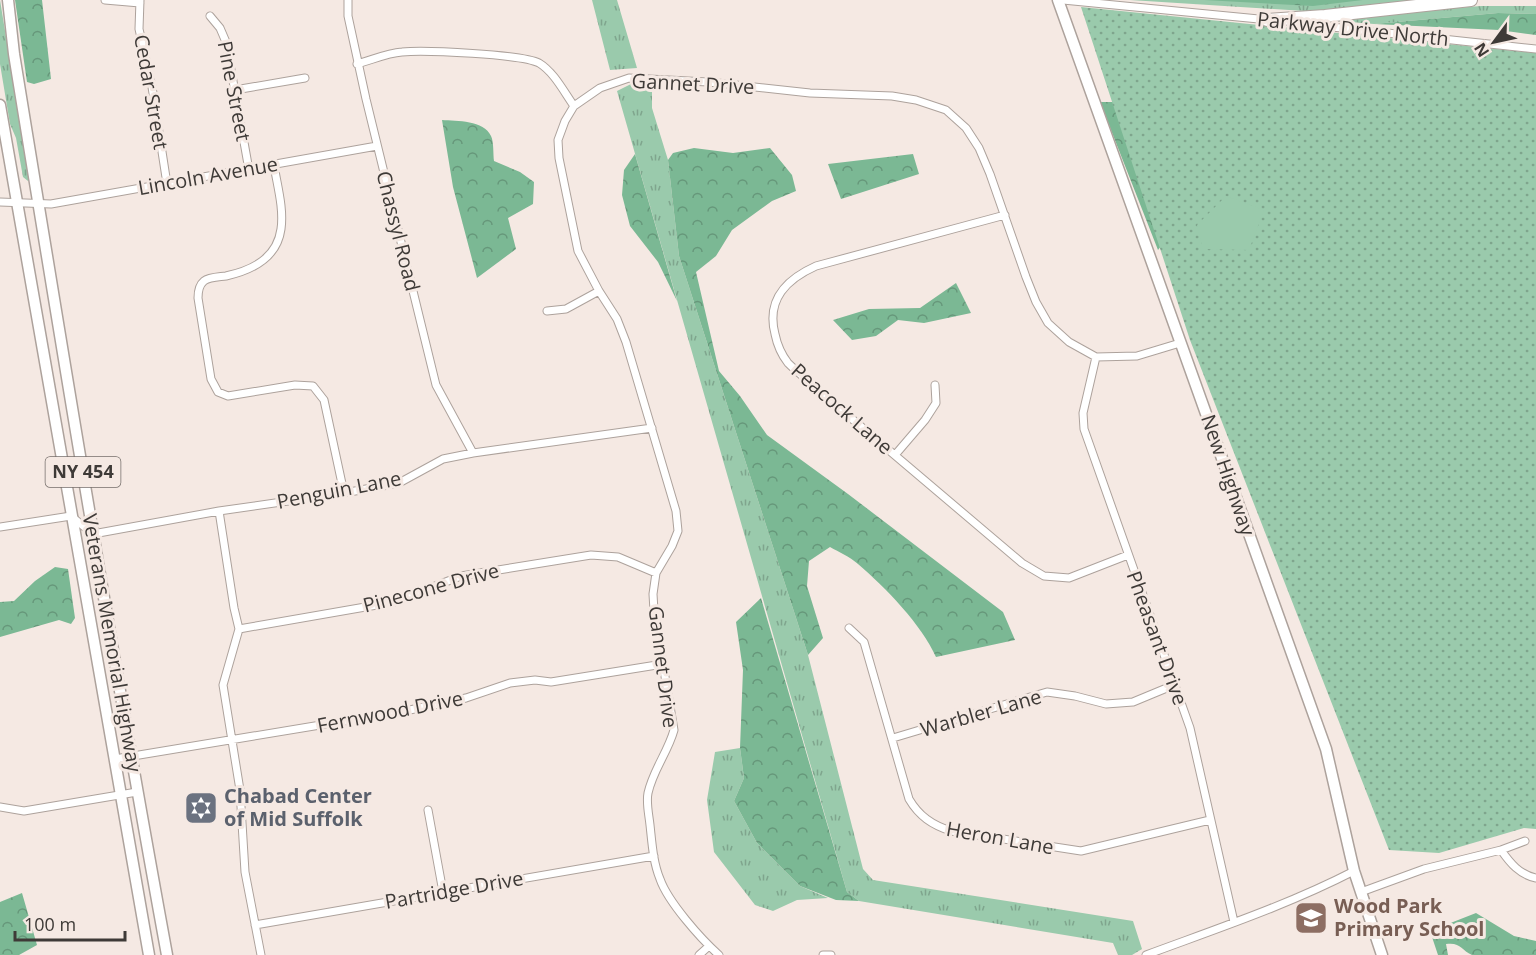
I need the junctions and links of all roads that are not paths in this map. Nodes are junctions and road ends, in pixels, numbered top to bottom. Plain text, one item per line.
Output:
1 (8, 0) edge
2 (105, 0) edge
3 (348, 0) edge
4 (1058, 0) edge
5 (1063, 0) edge
6 (1471, 0) edge
7 (140, 2) edge
8 (210, 16) dead end
9 (1267, 20) junction
10 (1536, 49) edge
11 (357, 64) junction
12 (305, 78) dead end
13 (235, 90) junction
14 (0, 105) edge
15 (574, 106) junction
16 (377, 146) junction
17 (274, 165) junction
18 (249, 170) junction
19 (167, 184) junction
20 (0, 202) edge
21 (16, 203) junction
22 (39, 204) junction
23 (1005, 216) junction
24 (599, 291) junction
25 (547, 311) dead end
26 (1180, 343) junction
27 (1096, 357) junction
28 (934, 385) dead end
29 (652, 428) junction
30 (473, 453) junction
31 (895, 455) junction
32 (344, 493) junction
33 (219, 511) junction
34 (71, 516) junction
35 (0, 527) edge
36 (93, 534) junction
37 (1128, 555) junction
38 (656, 573) junction
39 (849, 628) dead end
40 (239, 629) junction
41 (663, 664) junction
42 (1174, 685) junction
43 (893, 738) junction
44 (232, 741) junction
45 (131, 756) junction
46 (115, 759) junction
47 (137, 792) junction
48 (121, 795) junction
49 (0, 807) edge
50 (428, 810) dead end
51 (1210, 820) junction
52 (1525, 841) dead end
53 (1501, 850) junction
54 (654, 856) junction
55 (1354, 871) junction
56 (1536, 878) edge
57 (443, 892) junction
58 (1361, 892) junction
59 (1234, 922) junction
60 (255, 925) junction
61 (709, 946) junction
62 (149, 955) edge
63 (167, 955) edge
64 (261, 955) edge
65 (699, 955) edge
66 (719, 955) edge
67 (823, 955) edge
68 (831, 955) edge
69 (1146, 955) edge
70 (1382, 955) edge

1 - 22 main road, Veterans Memorial Highway / NY 454
2 - 7 street
3 - 11 street, Chassyl Road
4 - 26 main road, New Highway
5 - 9 street, Parkway Drive North
6 - 9 highway
7 - 19 street, Cedar Street
8 - 13 street, Pine Street
9 - 10 street, Parkway Drive North
11 - 15 street
11 - 16 street, Chassyl Road
12 - 13 street
13 - 18 street, Pine Street
14 - 21 main road, NY 454
15 - 23 street, Gannet Drive
15 - 24 street, Gannet Drive
16 - 17 street, Lincoln Avenue
16 - 30 street, Chassyl Road
17 - 18 street, Lincoln Avenue
17 - 32 street
18 - 19 street, Lincoln Avenue
19 - 22 street, Lincoln Avenue
20 - 21 street, Lincoln Avenue
21 - 22 street, Lincoln Avenue
21 - 34 main road, Veterans Memorial Highway / NY 454
22 - 36 main road, Veterans Memorial Highway / NY 454
23 - 27 street, Gannet Drive
23 - 31 street, Peacock Lane
24 - 25 street
24 - 29 street, Gannet Drive
26 - 27 street
26 - 55 main road, New Highway
27 - 37 street, Pheasant Drive
28 - 31 street
29 - 30 street, Penguin Lane
29 - 38 street, Gannet Drive
30 - 32 street, Penguin Lane
31 - 37 street, Peacock Lane
32 - 33 street, Penguin Lane
33 - 36 street, Penguin Lane
33 - 40 street
34 - 35 street
34 - 36 street
34 - 46 main road, Veterans Memorial Highway / NY 454
36 - 45 main road, Veterans Memorial Highway / NY 454
37 - 42 street, Pheasant Drive
38 - 40 street, Pinecone Drive
38 - 41 street, Gannet Drive
39 - 43 street, Heron Lane
40 - 44 street
41 - 44 street, Fernwood Drive
41 - 54 street, Gannet Drive
42 - 43 street, Warbler Lane
42 - 51 street, Pheasant Drive
43 - 51 street, Heron Lane
44 - 45 street, Fernwood Drive
44 - 60 street
45 - 46 street, Fernwood Drive
45 - 47 main road, Veterans Memorial Highway / NY 454
46 - 48 main road, Veterans Memorial Highway / NY 454
47 - 48 street
47 - 63 main road, Veterans Memorial Highway / NY 454
48 - 49 street
48 - 62 main road, Veterans Memorial Highway / NY 454
50 - 57 street
51 - 59 street, Pheasant Drive
52 - 53 street
53 - 56 street
53 - 58 street
54 - 57 street, Partridge Drive
54 - 61 street, Gannet Drive
55 - 58 main road, New Highway
55 - 59 street
57 - 60 street, Partridge Drive
58 - 70 main road, New Highway
59 - 69 street
60 - 64 street
61 - 65 street
61 - 66 street, Gannet Drive
67 - 68 street

